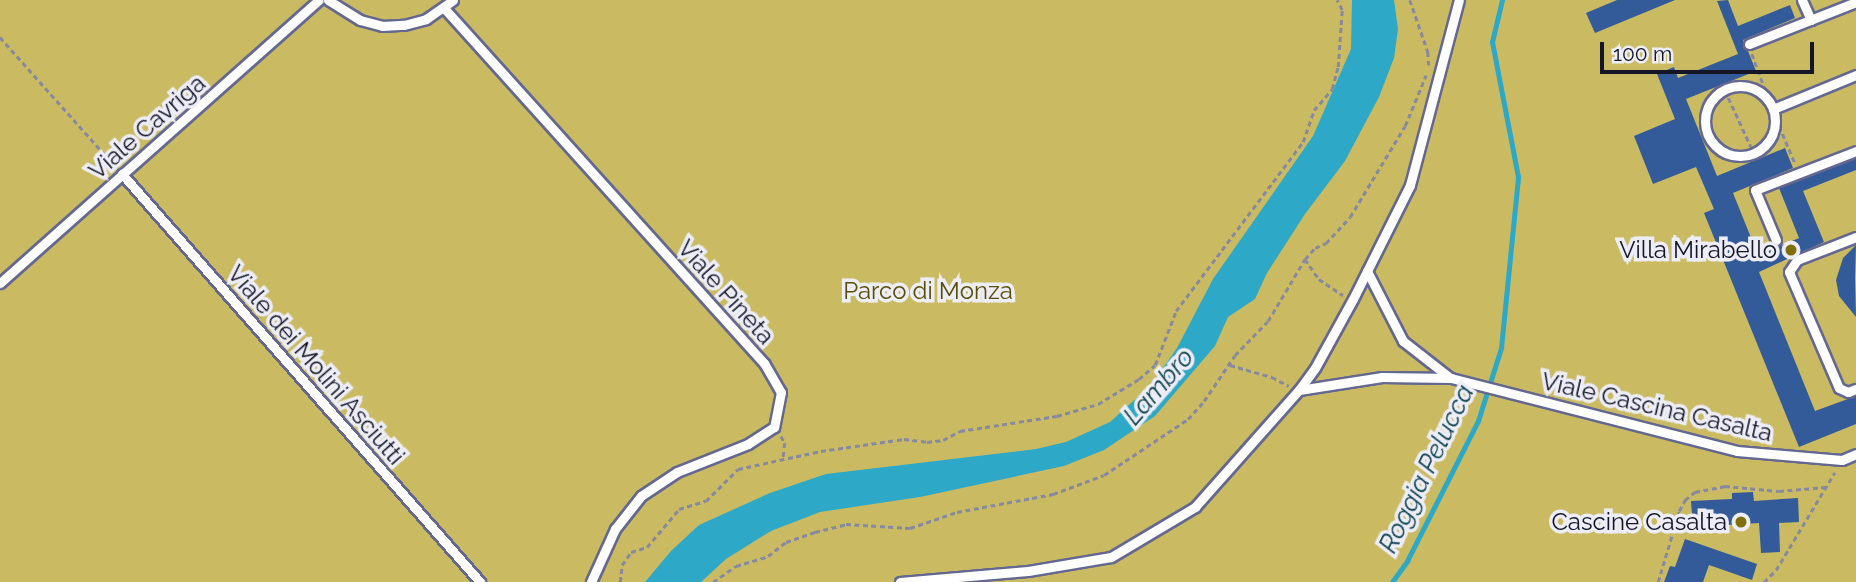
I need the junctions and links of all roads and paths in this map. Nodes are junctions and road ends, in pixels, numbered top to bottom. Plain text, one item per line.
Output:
1 (319, 0) edge
2 (328, 0) edge
3 (453, 0) edge
4 (1337, 0) edge
5 (1410, 0) edge
6 (1459, 0) edge
7 (1802, 0) edge
8 (1856, 2) edge
9 (445, 9) junction
10 (1811, 20) junction
11 (0, 37) edge
12 (1749, 44) joint
13 (1856, 75) edge
14 (1726, 90) junction
15 (1773, 109) junction
16 (1856, 151) edge
17 (1754, 153) junction
18 (1799, 173) junction
19 (122, 174) junction
20 (1856, 237) edge
21 (1776, 240) dead end
22 (1305, 259) junction
23 (1367, 271) junction
24 (0, 283) edge
25 (1353, 299) junction
26 (1229, 365) junction
27 (1451, 378) junction
28 (1856, 389) edge
29 (1299, 390) junction
30 (774, 427) junction
31 (1856, 454) edge
32 (783, 460) junction
33 (1842, 460) junction
34 (1826, 487) junction
35 (480, 582) edge
36 (591, 582) edge
37 (620, 582) edge
38 (713, 582) edge
39 (900, 582) edge
40 (1658, 582) edge
41 (1765, 582) edge

1 - 19 lane, Viale Cavriga
2 - 9 lane
3 - 9 lane
4 - 32 path
5 - 22 path
6 - 23 lane
7 - 10 lane
8 - 10 lane
9 - 30 lane, Viale Pineta
10 - 12 lane
11 - 19 path
12 - 15 path
13 - 15 lane
14 - 15 lane
14 - 17 path
14 - 17 lane
15 - 17 lane
15 - 18 path
16 - 18 lane
18 - 21 lane
19 - 24 lane, Viale Cavriga
19 - 35 lane, Viale dei Molini Asciutti
20 - 28 lane
22 - 25 path
22 - 26 path
23 - 25 lane
23 - 27 lane, Viale Cascina Casalta
25 - 29 lane
26 - 29 path
26 - 38 path
27 - 29 lane, Viale Cascina Casalta
27 - 33 lane, Viale Cascina Casalta
29 - 39 lane
30 - 32 path
30 - 36 lane
31 - 33 lane, Viale Cascina Casalta
32 - 37 path
33 - 34 path
34 - 40 path
34 - 41 path

